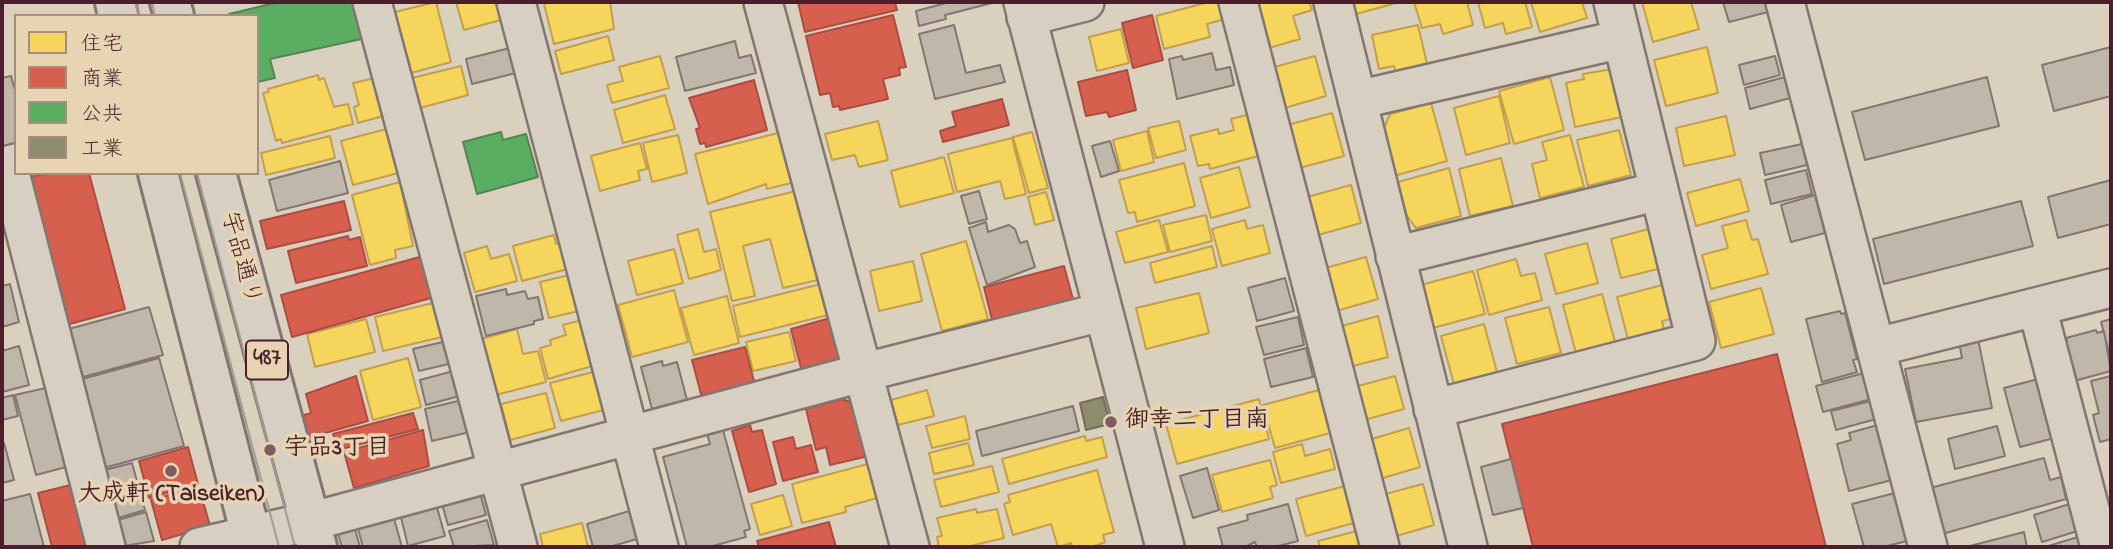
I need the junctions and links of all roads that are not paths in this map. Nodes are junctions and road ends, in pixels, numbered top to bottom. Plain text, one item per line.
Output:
1 (372, 2) edge
2 (516, 2) edge
3 (763, 2) edge
4 (1085, 2) edge
5 (1238, 2) edge
6 (1333, 2) edge
7 (1612, 2) edge
8 (1785, 2) edge
9 (1025, 9) edge
10 (1622, 39) junction
11 (1357, 100) junction
12 (14, 164) edge
13 (159, 175) edge
14 (217, 175) edge
15 (1659, 191) junction
16 (1395, 256) junction
17 (2111, 288) edge
18 (2037, 307) junction
19 (1102, 312) junction
20 (1877, 347) junction
21 (865, 372) junction
22 (1433, 409) junction
23 (629, 437) junction
24 (498, 472) junction
25 (313, 534) edge
26 (253, 541) edge
27 (106, 547) edge
28 (199, 547) edge
29 (518, 547) edge
30 (659, 547) edge
31 (910, 547) edge
32 (1165, 547) edge
33 (1380, 547) edge
34 (1468, 547) edge
35 (1928, 547) edge
36 (2099, 547) edge

1 - 24 street
2 - 23 street
3 - 21 street
4 - 9 street
5 - 33 street
6 - 11 street
7 - 10 street
8 - 20 street
9 - 19 street
10 - 11 street
10 - 15 street
11 - 16 street
12 - 27 street
13 - 26 highway, 487
14 - 25 highway, 宇品通り / 487
15 - 16 street
15 - 22 street
16 - 22 street
17 - 18 street
18 - 20 street
18 - 36 street
19 - 21 street
19 - 32 street
20 - 35 street
21 - 23 street
21 - 31 street
22 - 34 street
23 - 24 street
23 - 30 street
24 - 25 street
24 - 29 street
25 - 26 street
26 - 28 street

